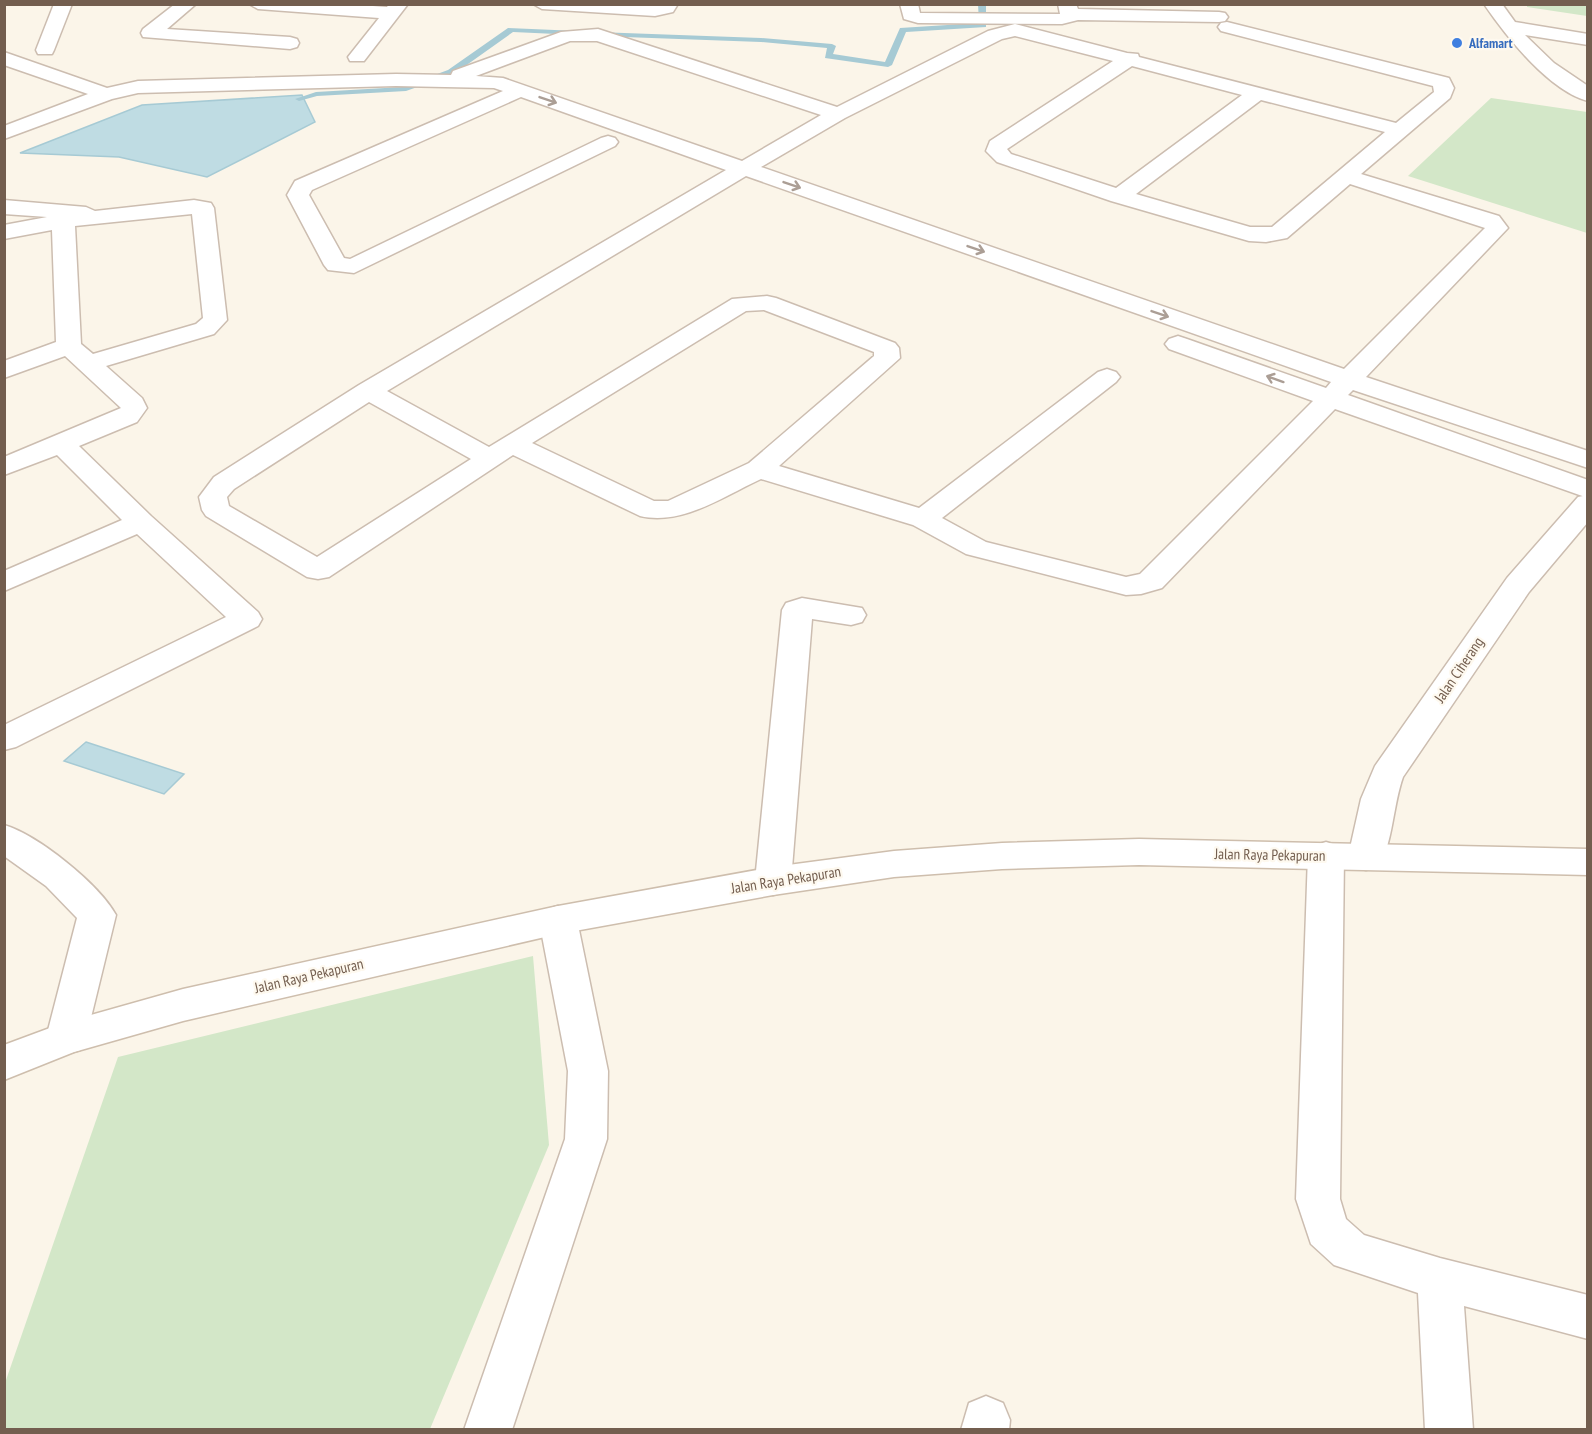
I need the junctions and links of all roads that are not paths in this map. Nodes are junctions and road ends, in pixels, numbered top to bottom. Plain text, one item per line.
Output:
1 (63, 4) edge
2 (187, 4) edge
3 (258, 4) edge
4 (542, 4) edge
5 (669, 4) edge
6 (909, 4) edge
7 (1493, 4) edge
8 (395, 9) edge
9 (1069, 9) edge
10 (1507, 27) junction
11 (1587, 40) edge
12 (290, 43) dead end
13 (45, 50) dead end
14 (357, 57) dead end
15 (4, 58) edge
16 (1131, 58) junction
17 (27, 66) junction
18 (4, 73) edge
19 (444, 80) junction
20 (472, 82) junction
21 (519, 91) junction
22 (1259, 92) junction
23 (106, 94) junction
24 (1587, 94) edge
25 (495, 101) junction
26 (838, 114) junction
27 (1400, 130) junction
28 (4, 133) edge
29 (608, 142) junction
30 (745, 169) junction
31 (1346, 177) junction
32 (722, 181) junction
33 (1119, 196) junction
34 (4, 207) edge
35 (103, 215) junction
36 (63, 221) junction
37 (4, 232) edge
38 (1015, 286) dead end
39 (1161, 338) dead end
40 (80, 355) junction
41 (4, 370) edge
42 (1107, 377) dead end
43 (1350, 380) junction
44 (368, 391) junction
45 (1330, 399) junction
46 (61, 444) junction
47 (501, 451) junction
48 (1587, 460) edge
49 (4, 467) edge
50 (759, 469) junction
51 (1587, 490) edge
52 (1587, 503) edge
53 (923, 519) junction
54 (141, 522) junction
55 (4, 582) edge
56 (851, 615) dead end
57 (4, 740) edge
58 (4, 838) edge
59 (1346, 856) junction
60 (1587, 862) edge
61 (773, 881) junction
62 (558, 920) junction
63 (66, 1038) junction
64 (4, 1063) edge
65 (1440, 1279) junction
66 (1587, 1317) edge
67 (488, 1430) edge
68 (1449, 1430) edge

1 - 13 street
2 - 12 street
3 - 8 street
4 - 5 street
6 - 9 street
7 - 10 street
8 - 14 street
9 - 27 street
10 - 11 street
10 - 24 street
15 - 17 street
16 - 22 street
16 - 26 street
16 - 33 street
17 - 18 street
17 - 23 street
19 - 20 street
19 - 23 street
19 - 26 street
20 - 21 street
20 - 25 street
21 - 25 street
21 -> 30 street
22 - 27 street
22 - 33 street
23 - 28 street
25 - 29 street
25 - 29 street
26 - 30 street
27 - 31 street
29 - 32 street
30 - 32 street
30 -> 43 street
31 - 33 street
31 - 43 street
32 - 38 street
32 - 44 street
34 - 35 street
35 - 36 street
35 - 40 street
36 - 37 street
36 - 40 street
45 -> 39 street
40 - 41 street
40 - 46 street
42 - 53 street
43 - 45 street
43 - 48 street
44 - 47 street
44 - 47 street
45 - 51 street
45 - 53 street
46 - 49 street
46 - 54 street
47 - 50 street
47 - 50 street
50 - 53 street
52 - 59 street, Jalan Ciherang
54 - 55 street
54 - 57 street
56 - 61 street
58 - 63 street
59 - 60 street, Jalan Raya Pekapuran
59 - 61 street, Jalan Raya Pekapuran
59 - 65 street, Jalan Ciherang
61 - 62 street, Jalan Raya Pekapuran
62 - 63 street, Jalan Raya Pekapuran
62 - 67 street
63 - 64 street, Jalan Raya Pekapuran
65 - 66 street, Jalan Ciherang
65 - 68 street

